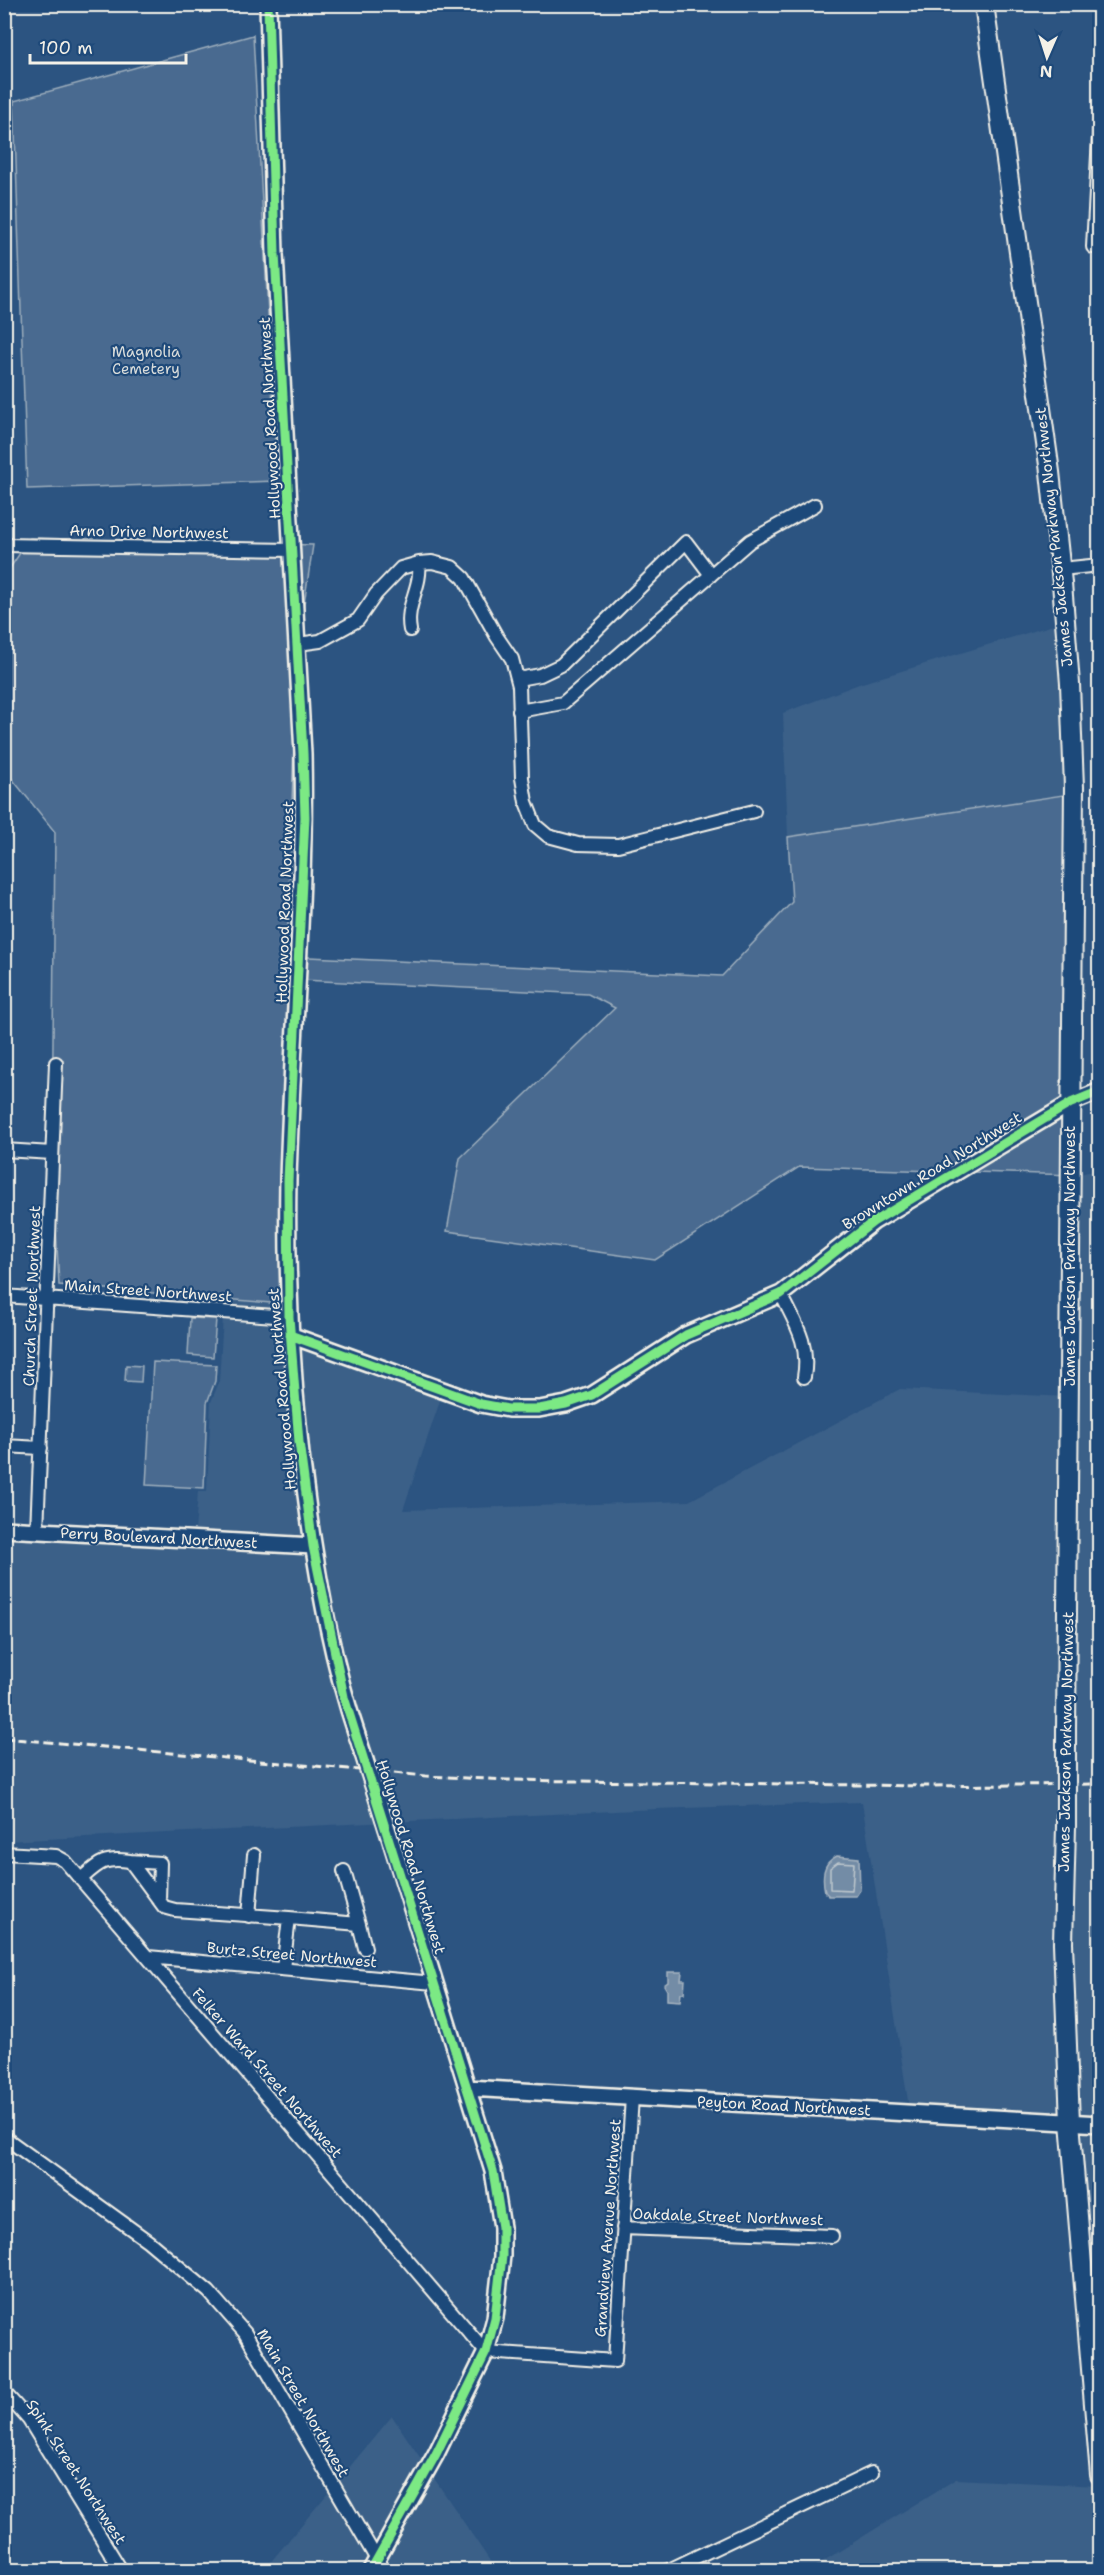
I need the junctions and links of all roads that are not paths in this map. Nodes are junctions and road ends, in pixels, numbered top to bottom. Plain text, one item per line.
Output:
1 (268, 4) edge
2 (984, 4) edge
3 (1100, 118) edge
4 (1100, 247) edge
5 (815, 505) dead end
6 (4, 545) edge
7 (292, 550) junction
8 (419, 562) junction
9 (1100, 565) edge
10 (1061, 569) junction
11 (711, 575) junction
12 (411, 630) dead end
13 (298, 644) junction
14 (518, 680) junction
15 (519, 711) junction
16 (754, 811) dead end
17 (56, 1063) dead end
18 (1100, 1091) edge
19 (1071, 1103) junction
20 (4, 1150) edge
21 (52, 1153) junction
22 (781, 1294) junction
23 (4, 1296) edge
24 (48, 1299) junction
25 (289, 1317) junction
26 (290, 1335) junction
27 (804, 1377) dead end
28 (4, 1446) edge
29 (40, 1448) junction
30 (4, 1529) edge
31 (36, 1531) junction
32 (313, 1546) junction
33 (4, 1853) edge
34 (254, 1855) dead end
35 (130, 1861) junction
36 (344, 1871) dead end
37 (81, 1879) junction
38 (159, 1900) junction
39 (249, 1916) junction
40 (289, 1918) junction
41 (359, 1924) junction
42 (365, 1948) dead end
43 (148, 1957) junction
44 (283, 1969) junction
45 (434, 1983) junction
46 (468, 2088) junction
47 (632, 2097) junction
48 (1070, 2122) junction
49 (1100, 2124) edge
50 (4, 2138) edge
51 (623, 2228) junction
52 (832, 2236) dead end
53 (486, 2352) junction
54 (4, 2392) edge
55 (872, 2473) dead end
56 (1100, 2475) edge
57 (377, 2567) edge
58 (121, 2571) edge
59 (669, 2571) edge

1 - 7 street, Hollywood Road Northwest
2 - 10 main road, James Jackson Parkway Northwest
3 - 4 street
5 - 11 street
6 - 7 street, Arno Drive Northwest
7 - 13 street, Hollywood Road Northwest
8 - 12 street
8 - 13 street
8 - 14 street
9 - 10 street
10 - 19 main road, James Jackson Parkway Northwest
11 - 14 street
11 - 15 street
13 - 25 street, Hollywood Road Northwest
14 - 15 street
15 - 16 street
17 - 21 street, Church Street Northwest
18 - 19 street, Browntown Road Northwest
19 - 22 street, Browntown Road Northwest
19 - 48 main road, James Jackson Parkway Northwest, bridge
20 - 21 street
21 - 24 street, Church Street Northwest
22 - 26 street, Browntown Road Northwest
22 - 27 street
23 - 24 street, Main Street Northwest
24 - 25 street, Main Street Northwest
24 - 29 street, Church Street Northwest
25 - 26 street, Hollywood Road Northwest
26 - 32 street, Hollywood Road Northwest
28 - 29 street
29 - 31 street, Church Street Northwest
30 - 31 street, Perry Boulevard Northwest
31 - 32 street, Perry Boulevard Northwest
32 - 45 street, Hollywood Road Northwest, bridge
33 - 37 street, Felker Ward Street Northwest
34 - 39 street
35 - 37 street
35 - 38 street
35 - 38 street
36 - 41 street
37 - 43 street, Felker Ward Street Northwest
38 - 39 street
39 - 40 street
40 - 41 street
40 - 44 street
41 - 42 street
43 - 44 street, Burtz Street Northwest
43 - 53 street, Felker Ward Street Northwest
44 - 45 street, Burtz Street Northwest
45 - 46 street, Hollywood Road Northwest
46 - 47 street, Peyton Road Northwest
46 - 53 street, Hollywood Road Northwest
47 - 48 street, Peyton Road Northwest
47 - 51 street, Grandview Avenue Northwest
48 - 49 street, Peyton Road Northwest
48 - 56 main road, James Jackson Parkway Northwest
50 - 57 street, Main Street Northwest
51 - 52 street, Oakdale Street Northwest
51 - 53 street, Grandview Avenue Northwest
53 - 57 street, Hollywood Road Northwest
54 - 58 street, Spink Street Northwest
55 - 59 street

